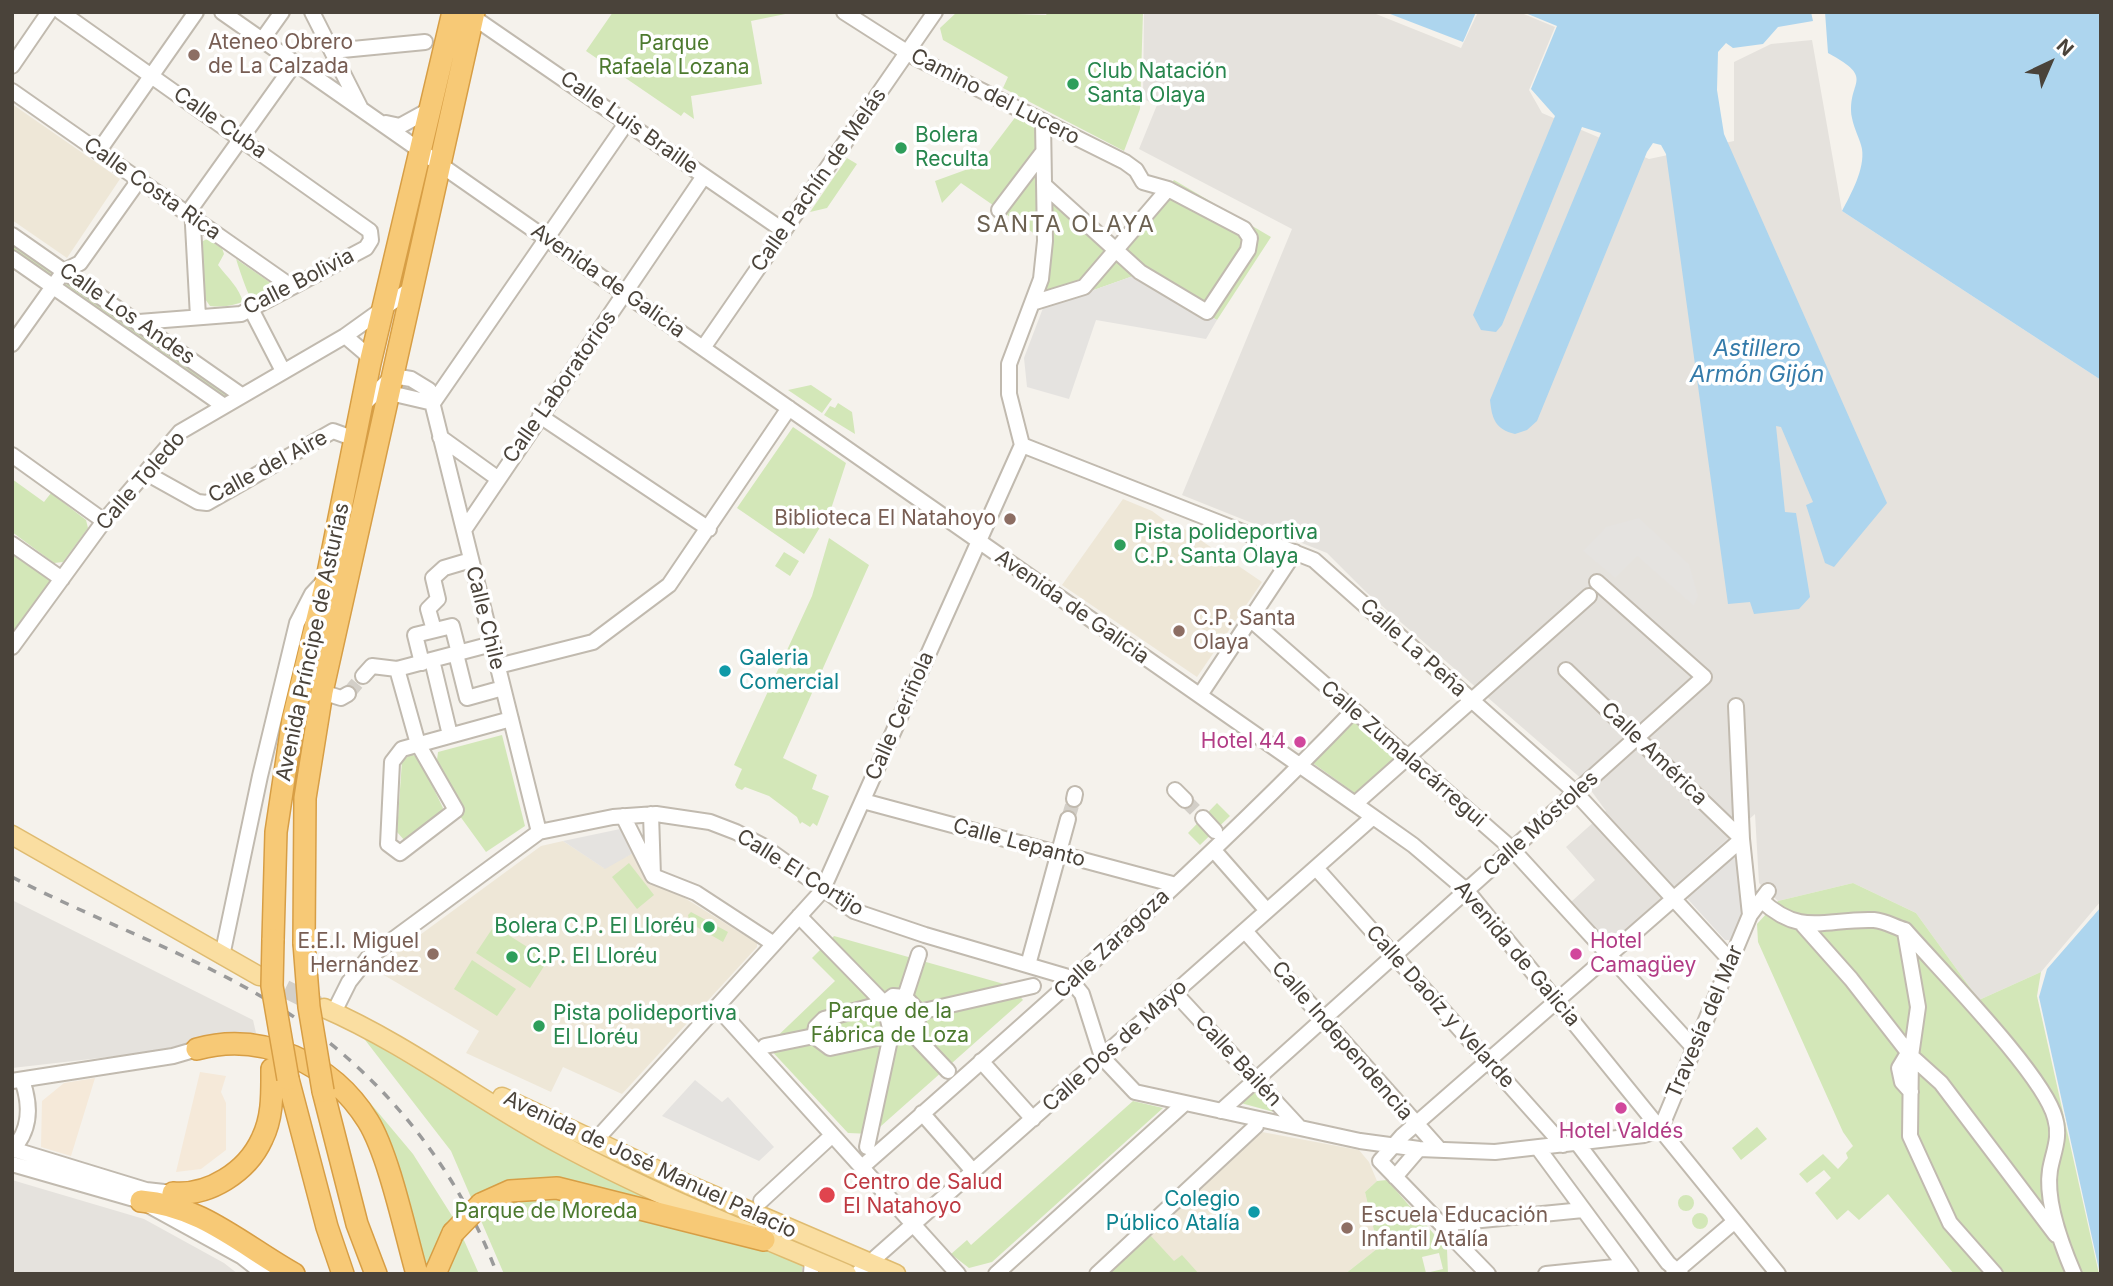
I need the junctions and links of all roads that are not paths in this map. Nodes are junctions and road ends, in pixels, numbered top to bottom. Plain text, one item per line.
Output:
1 (49, 12) edge
2 (61, 12) edge
3 (196, 12) edge
4 (222, 12) edge
5 (282, 12) edge
6 (312, 12) edge
7 (844, 12) edge
8 (934, 12) edge
9 (465, 13) edge
10 (262, 40) junction
11 (425, 41) dead end
12 (332, 51) junction
13 (907, 52) junction
14 (295, 63) junction
15 (12, 66) edge
16 (152, 76) junction
17 (12, 91) edge
18 (361, 108) junction
19 (432, 108) junction
20 (381, 122) junction
21 (627, 122) junction
22 (1043, 123) junction
23 (241, 138) junction
24 (98, 152) junction
25 (1044, 152) junction
26 (431, 158) junction
27 (704, 176) junction
28 (1021, 177) junction
29 (139, 180) junction
30 (1168, 190) junction
31 (1044, 191) junction
32 (999, 211) dead end
33 (191, 217) junction
34 (784, 231) junction
35 (12, 235) edge
36 (548, 239) junction
37 (371, 240) joint
38 (1115, 251) junction
39 (12, 258) edge
40 (64, 271) junction
41 (53, 286) junction
42 (292, 287) junction
43 (412, 288) junction
44 (625, 293) junction
45 (1032, 303) junction
46 (251, 309) junction
47 (384, 310) junction
48 (198, 317) junction
49 (139, 322) junction
50 (345, 336) junction
51 (12, 344) edge
52 (703, 348) junction
53 (370, 363) junction
54 (283, 371) junction
55 (392, 384) junction
56 (241, 395) junction
57 (433, 403) junction
58 (224, 406) junction
59 (362, 406) junction
60 (789, 408) junction
61 (540, 416) junction
62 (440, 437) junction
63 (355, 439) junction
64 (1022, 445) junction
65 (12, 455) edge
66 (146, 472) junction
67 (497, 478) junction
68 (104, 521) junction
69 (709, 529) junction
70 (464, 530) junction
71 (979, 542) junction
72 (12, 544) edge
73 (1295, 552) junction
74 (471, 560) junction
75 (327, 578) junction
76 (62, 579) junction
77 (1597, 582) dead end
78 (1589, 596) dead end
79 (1250, 619) junction
80 (433, 631) junction
81 (492, 644) junction
82 (12, 647) edge
83 (458, 653) junction
84 (427, 662) junction
85 (498, 666) junction
86 (397, 670) junction
87 (1566, 670) dead end
88 (367, 671) dead end
89 (503, 688) junction
90 (322, 692) junction
91 (348, 694) dead end
92 (1200, 695) junction
93 (1470, 698) junction
94 (1736, 706) dead end
95 (1353, 711) junction
96 (511, 719) junction
97 (450, 735) junction
98 (1639, 737) junction
99 (418, 744) junction
100 (1406, 756) junction
101 (1301, 766) junction
102 (1575, 792) junction
103 (863, 801) junction
104 (1355, 804) junction
105 (651, 814) junction
106 (623, 816) junction
107 (1203, 817) tunnel mouth
108 (1373, 817) junction
109 (1068, 819) tunnel mouth
110 (1215, 831) dead end
111 (539, 832) junction
112 (12, 835) edge
113 (1741, 839) junction
114 (1511, 848) junction
115 (1059, 854) junction
116 (1218, 855) dead end
117 (1316, 868) junction
118 (653, 876) junction
119 (1176, 885) junction
120 (822, 891) junction
121 (1467, 891) junction
122 (1676, 898) junction
123 (1262, 905) dead end
124 (1750, 915) junction
125 (799, 916) junction
126 (1803, 925) junction
127 (1905, 930) junction
128 (1245, 931) junction
129 (774, 944) junction
130 (919, 954) dead end
131 (1610, 954) junction
132 (222, 956) junction
133 (1394, 956) junction
134 (1731, 961) junction
135 (1028, 965) junction
136 (265, 981) junction
137 (1074, 981) junction
138 (1033, 986) dead end
139 (1175, 993) junction
140 (905, 996) junction
141 (1557, 1000) junction
142 (717, 1007) junction
143 (885, 1007) junction
144 (329, 1010) joint
145 (919, 1012) junction
146 (824, 1019) junction
147 (1323, 1020) junction
148 (891, 1031) junction
149 (912, 1033) junction
150 (814, 1036) junction
151 (765, 1046) dead end
152 (1693, 1047) junction
153 (830, 1048) junction
154 (197, 1049) joint
155 (407, 1052) junction
156 (1910, 1052) junction
157 (1102, 1057) junction
158 (981, 1061) junction
159 (1488, 1061) junction
160 (948, 1071) dead end
161 (1927, 1071) junction
162 (280, 1074) junction
163 (17, 1080) edge
164 (1255, 1080) junction
165 (1911, 1090) junction
166 (1185, 1103) junction
167 (1221, 1111) junction
168 (922, 1114) junction
169 (1033, 1119) junction
170 (1416, 1125) junction
171 (1256, 1126) dead end
172 (1300, 1129) junction
173 (1660, 1130) junction
174 (827, 1140) dead end
175 (596, 1141) junction
176 (1571, 1145) junction
177 (867, 1147) dead end
178 (1392, 1147) junction
179 (1538, 1148) junction
180 (1419, 1149) junction
181 (13, 1150) edge
182 (1440, 1150) junction
183 (12, 1164) edge
184 (862, 1167) junction
185 (973, 1171) junction
186 (1395, 1177) junction
187 (2052, 1190) junction
188 (173, 1193) joint
189 (2030, 1200) junction
190 (141, 1201) junction
191 (761, 1201) dead end
192 (1583, 1210) junction
193 (1735, 1221) junction
194 (1451, 1223) junction
195 (357, 1224) junction
196 (914, 1224) junction
197 (2057, 1236) junction
198 (764, 1240) junction
199 (811, 1267) edge
200 (863, 1268) edge
201 (1628, 1270) edge
202 (340, 1273) edge
203 (1677, 1273) edge
204 (264, 1274) edge
205 (294, 1274) edge
206 (376, 1274) edge
207 (417, 1274) edge
208 (435, 1274) edge
209 (847, 1274) edge
210 (895, 1274) edge
211 (958, 1274) edge
212 (996, 1274) edge
213 (1097, 1274) edge
214 (1488, 1274) edge
215 (1546, 1274) edge
216 (1778, 1274) edge
217 (1995, 1274) edge
218 (2074, 1274) edge

1 - 15 street
2 - 16 street, Calle Cuba
3 - 16 street
4 - 10 street, Avenida de Galicia
5 - 10 street
6 - 12 street
7 - 13 street, Camino del Lucero
8 - 13 street, Calle Pachín de Melás
9 - 19 highway, Avenida Príncipe de Asturias
9 - 21 street, Calle Luis Braille
9 - 26 highway, Avenida Príncipe de Asturias
10 - 14 street, Avenida de Galicia
11 - 12 street
12 - 18 street
13 - 22 street, Camino del Lucero
13 - 34 street, Calle Pachín de Melás
14 - 18 street, Avenida de Galicia
14 - 23 street
16 - 23 street, Calle Cuba
16 - 24 street
17 - 24 street, Calle Costa Rica
18 - 20 street, Avenida de Galicia
19 - 20 street
19 - 26 highway, Avenida Príncipe de Asturias
20 - 26 street, Avenida de Galicia
21 - 27 street, Calle Luis Braille
21 - 36 street
22 - 25 street
22 - 30 street, Camino del Lucero
23 - 33 street
23 - 37 street, Calle Cuba
24 - 29 street, Calle Costa Rica
25 - 28 street
25 - 31 street
26 - 36 street, Avenida de Galicia
26 - 43 highway, Avenida Príncipe de Asturias
26 - 47 highway, Avenida Príncipe de Asturias
27 - 34 street, Calle Luis Braille
27 - 44 street, Calle Laboratorios
28 - 31 street
28 - 32 street
29 - 33 street, Calle Costa Rica
29 - 40 street
30 - 38 street
30 - 38 street
31 - 38 street
31 - 45 street
33 - 42 street, Calle Costa Rica
33 - 48 street
34 - 52 street, Calle Pachín de Melás
35 - 40 street, Calle Los Andes
36 - 44 street, Avenida de Galicia
36 - 57 street
37 - 42 street, Calle Bolivia
38 - 45 street
39 - 41 street, Calle Los Andes
40 - 41 street
40 - 49 street, Calle Los Andes
41 - 51 street
41 - 58 street, Calle Los Andes
42 - 46 street, Calle Bolivia
43 - 47 street, Calle Toledo
43 - 55 highway, Avenida Príncipe de Asturias
44 - 52 street, Avenida de Galicia
44 - 61 street, Calle Laboratorios
45 - 64 street
46 - 48 street, Calle Bolivia
46 - 54 street
47 - 50 street, Calle Toledo
47 - 53 highway, Avenida Príncipe de Asturias
48 - 49 street, Calle Bolivia
49 - 56 street, Calle Los Andes
50 - 53 street
50 - 54 street, Calle Toledo
52 - 60 street, Avenida de Galicia
53 - 59 highway, Avenida Príncipe de Asturias
54 - 56 street, Calle Toledo
55 - 57 street
55 - 59 street
55 - 90 highway, Avenida Príncipe de Asturias
56 - 58 street, Calle Toledo
57 - 62 street, Calle Chile
58 - 66 street, Calle Toledo
59 - 63 highway, Avenida Príncipe de Asturias
60 - 69 street
60 - 71 street, Avenida de Galicia
61 - 67 street, Calle Laboratorios
61 - 69 street
62 - 67 street
62 - 70 street, Calle Chile
63 - 66 street, Calle del Aire
63 - 75 highway, Avenida Príncipe de Asturias
64 - 71 street, Calle Ceriñola
64 - 73 street, Calle La Peña
65 - 68 street
66 - 68 street, Calle Toledo
67 - 70 street, Calle Laboratorios
68 - 76 street, Calle Toledo
69 - 85 street
70 - 74 street, Calle Chile
71 - 92 street, Avenida de Galicia
71 - 103 street, Calle Ceriñola
72 - 76 street
73 - 79 street
73 - 93 street, Calle La Peña
74 - 80 street
74 - 81 street, Calle Chile
75 - 132 street
75 - 136 highway, Avenida Príncipe de Asturias, bridge
76 - 82 street, Calle Toledo
77 - 98 street, Calle Móstoles
78 - 93 street
79 - 92 street
79 - 95 street, Calle Zumalacárregui
80 - 83 street
80 - 84 street
81 - 83 street
81 - 85 street, Calle Chile
83 - 84 street
83 - 89 street
84 - 86 street
84 - 97 street
85 - 89 street, Calle Chile
86 - 88 street
86 - 99 street
87 - 98 street, Calle América
89 - 96 street, Calle Chile
90 - 91 street
90 - 195 highway, Avenida Príncipe de Asturias, bridge
92 - 101 street, Avenida de Galicia
93 - 100 street
93 - 102 street, Calle La Peña
94 - 113 street, Travesía del Mar
95 - 100 street, Calle Zumalacárregui
95 - 101 street, Calle Zaragoza
96 - 97 street
96 - 111 street, Calle Chile
97 - 99 street
98 - 102 street, Calle Móstoles
98 - 113 street, Calle América
99 - 99 street
100 - 104 street
100 - 114 street, Calle Zumalacárregui
101 - 104 street, Avenida de Galicia
101 - 119 street, Calle Zaragoza
102 - 114 street, Calle Móstoles
102 - 122 street, Calle La Peña
103 - 115 street, Calle Lepanto
103 - 120 street, Calle Ceriñola
104 - 108 street, Avenida de Galicia
105 - 106 street, Calle El Cortijo
105 - 118 street
105 - 120 street, Calle El Cortijo
106 - 111 street, Calle El Cortijo
106 - 118 street
107 - 110 street
108 - 117 street, Calle Dos de Mayo
108 - 121 street, Avenida de Galicia
109 - 115 street
111 - 144 street, Calle El Cortijo
112 - 132 main road
113 - 122 street
113 - 124 street, Travesía del Mar
114 - 121 street, Calle Móstoles
114 - 131 street, Calle Zumalacárregui
115 - 119 street, Calle Lepanto
115 - 135 street
116 - 123 street
117 - 128 street, Calle Dos de Mayo
117 - 133 street, Calle Daoíz y Velarde
118 - 129 street
119 - 137 street, Calle Zaragoza
120 - 125 street, Calle Ceriñola
120 - 135 street, Calle El Cortijo
121 - 133 street, Calle Móstoles
121 - 141 street, Avenida de Galicia
122 - 131 street
122 - 134 street, Calle La Peña
124 - 126 street, Travesía del Mar
124 - 134 street, Travesía del Mar
125 - 129 street, Calle Ceriñola
125 - 143 street
126 - 127 street
126 - 156 street
127 - 156 street
127 - 187 street
128 - 139 street, Calle Dos de Mayo
128 - 147 street, Calle Independencia
129 - 142 street, Calle Ceriñola
130 - 140 street
131 - 141 street
131 - 152 street, Calle Zumalacárregui
132 - 136 main road
133 - 147 street, Calle Móstoles
133 - 159 street, Calle Daoíz y Velarde
134 - 152 street, Travesía del Mar
135 - 137 street, Calle El Cortijo
136 - 162 highway, Avenida Príncipe de Asturias, bridge
137 - 157 street
137 - 158 street, Calle Zaragoza
138 - 145 street
139 - 157 street, Calle Dos de Mayo
139 - 164 street, Calle Bailén
140 - 143 street
140 - 145 street
141 - 159 street
141 - 173 street, Avenida de Galicia
142 - 175 street, Calle Ceriñola
142 - 184 street
143 - 146 street
143 - 148 street
144 - 155 main road, Avenida de José Manuel Palacio
145 - 149 street
146 - 150 street
146 - 153 street
147 - 164 street, Calle Móstoles
147 - 170 street, Calle Independencia
148 - 149 street
148 - 153 street
148 - 177 street
149 - 160 street
150 - 151 street
150 - 153 street
152 - 173 street, Travesía del Mar
154 - 163 street
154 - 207 highway
155 - 175 main road, Avenida de José Manuel Palacio
155 - 198 main road, Avenida de José Manuel Palacio
156 - 161 street
156 - 165 street
157 - 166 street
157 - 169 street, Calle Dos de Mayo
158 - 168 street, Calle Zaragoza
158 - 169 street
159 - 170 street
159 - 176 street, Calle Daoíz y Velarde
161 - 165 street
161 - 189 street
162 - 188 highway
162 - 202 highway, Avenida Príncipe de Asturias
163 - 181 street
164 - 167 street, Calle Móstoles
164 - 172 street, Calle Bailén
165 - 217 street
166 - 167 street
166 - 212 street
167 - 172 street
168 - 184 street, Calle Zaragoza
168 - 185 street
169 - 185 street, Calle Dos de Mayo
170 - 178 street
170 - 182 street, Calle Independencia
171 - 213 street
172 - 178 street
173 - 176 street
173 - 193 street, Avenida de Galicia
174 - 191 street
175 - 200 main road, Avenida de José Manuel Palacio
176 - 179 street
176 - 203 street, Calle Daoíz y Velarde
178 - 180 street
178 - 186 street
179 - 182 street
179 - 192 street
180 - 182 street
180 - 186 street
181 - 188 street
183 - 190 street
184 - 196 street
185 - 196 street, Calle Dos de Mayo
186 - 194 street
187 - 189 street
187 - 197 street
189 - 197 street
190 - 204 street
190 - 205 highway
192 - 194 street
192 - 201 street
193 - 203 street
193 - 216 street, Avenida de Galicia
194 - 214 street
195 - 202 highway
195 - 206 highway, Avenida Príncipe de Asturias
196 - 200 street, Calle Dos de Mayo
196 - 211 street
197 - 218 street
198 - 199 main road, Avenida de José Manuel Palacio
198 - 208 highway, bridge
199 - 209 main road, Avenida de José Manuel Palacio
200 - 210 main road, Avenida de José Manuel Palacio
201 - 215 street

